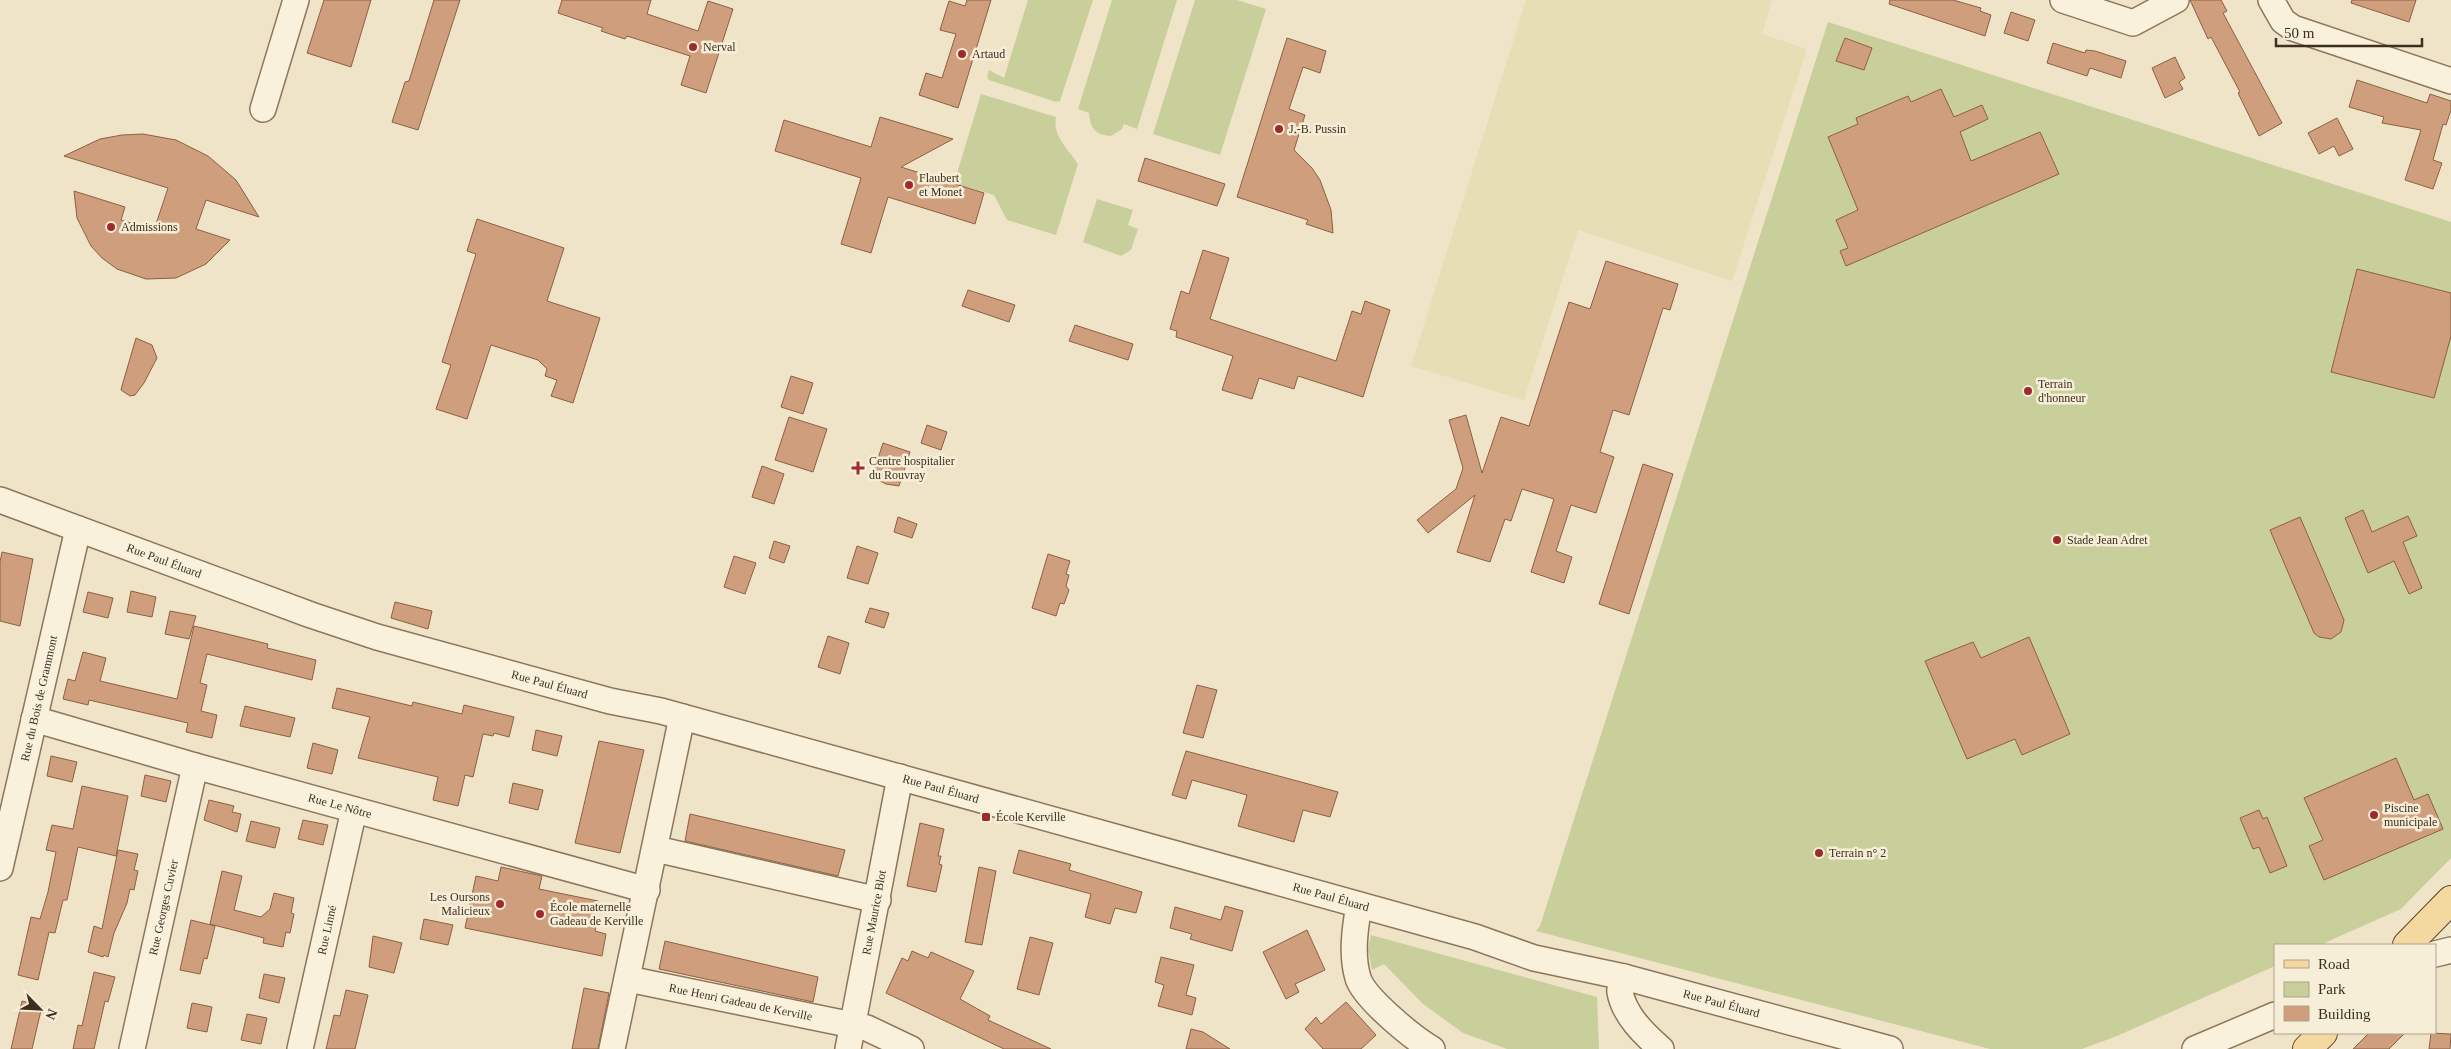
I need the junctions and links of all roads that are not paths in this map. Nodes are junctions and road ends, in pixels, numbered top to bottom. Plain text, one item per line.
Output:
1 (296, 0) edge
2 (2063, 0) edge
3 (2176, 0) edge
4 (2271, 0) edge
5 (2451, 81) edge
6 (263, 109) dead end
7 (0, 500) edge
8 (78, 529) junction
9 (682, 717) junction
10 (34, 719) junction
11 (195, 766) junction
12 (900, 778) junction
13 (354, 810) junction
14 (656, 850) junction
15 (0, 868) edge
16 (647, 890) junction
17 (878, 900) junction
18 (2450, 903) edge
19 (1359, 905) junction
20 (2408, 944) edge
21 (2451, 950) edge
22 (2436, 954) edge
23 (1624, 977) junction
24 (628, 979) junction
25 (2274, 1015) edge
26 (2322, 1034) edge
27 (851, 1037) edge
28 (132, 1049) edge
29 (300, 1049) edge
30 (612, 1049) edge
31 (911, 1049) edge
32 (1432, 1049) edge
33 (1661, 1049) edge
34 (1890, 1049) edge
35 (2195, 1049) edge
36 (2307, 1049) edge

1 - 6 street
2 - 3 street
4 - 5 street
7 - 8 street, Rue Paul Éluard
8 - 9 street, Rue Paul Éluard
8 - 10 street, Rue du Bois de Grammont
9 - 12 street, Rue Paul Éluard
9 - 14 street
10 - 11 street, Rue Le Nôtre
10 - 15 street, Rue du Bois de Grammont
11 - 13 street, Rue Le Nôtre
11 - 28 street, Rue Georges Cuvier
12 - 17 street, Rue Maurice Blot
12 - 19 street, Rue Paul Éluard
13 - 16 street, Rue Le Nôtre
13 - 29 street, Rue Linné
14 - 16 street
14 - 17 street
16 - 24 street
17 - 27 street, Rue Maurice Blot
18 - 20 main road
19 - 23 street, Rue Paul Éluard
19 - 32 street
21 - 22 street
23 - 33 street
23 - 34 street, Rue Paul Éluard
24 - 27 street, Rue Henri Gadeau de Kerville
24 - 30 street
25 - 35 street
26 - 36 main road
27 - 31 street, Rue Henri Gadeau de Kerville

